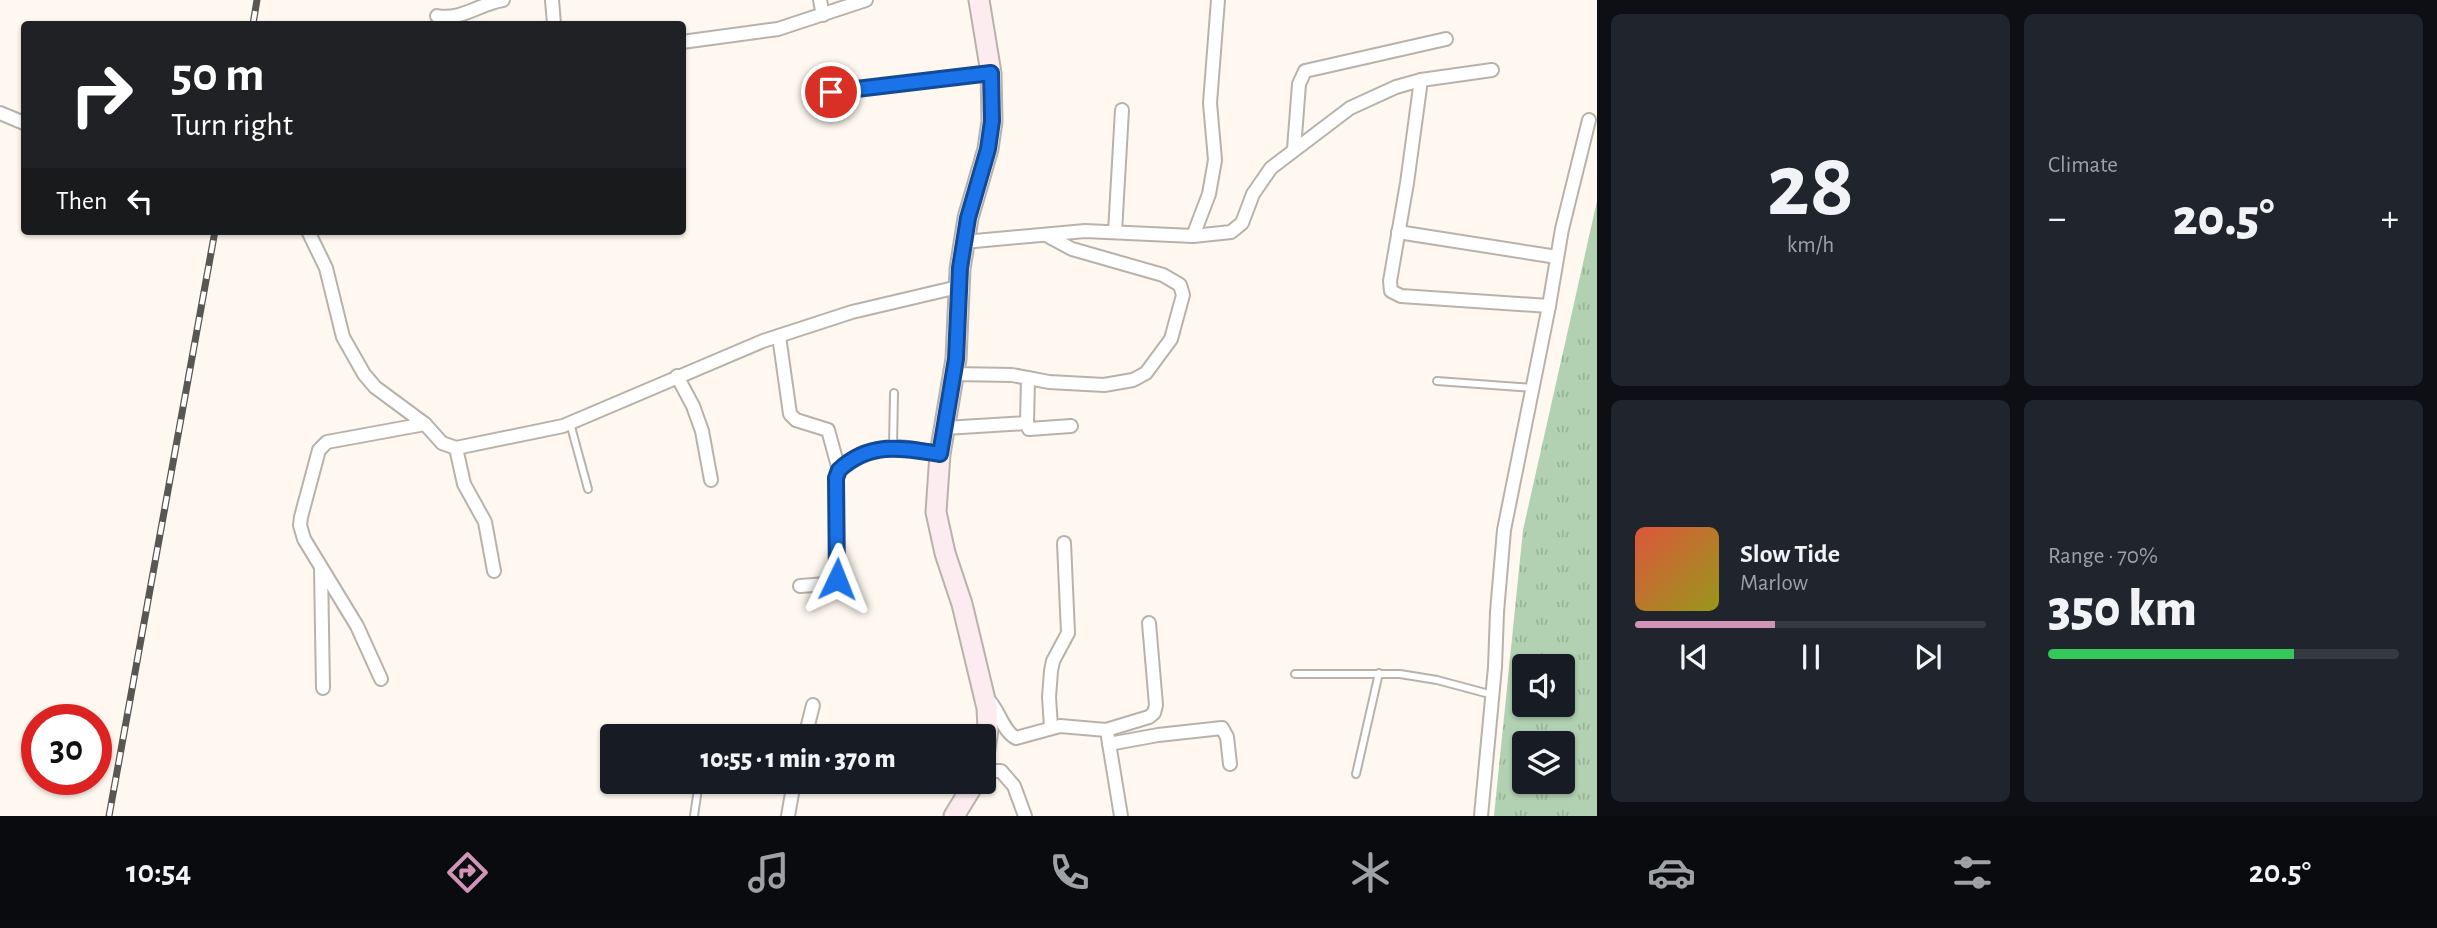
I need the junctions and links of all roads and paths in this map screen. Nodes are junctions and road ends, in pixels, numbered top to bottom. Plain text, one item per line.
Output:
1 (503, 0) edge
2 (552, 0) edge
3 (820, 0) edge
4 (866, 0) edge
5 (979, 0) edge
6 (1218, 0) edge
7 (823, 15) junction
8 (437, 16) dead end
9 (554, 21) edge
10 (1446, 38) dead end
11 (686, 41) edge
12 (1492, 70) dead end
13 (991, 73) junction
14 (1421, 80) junction
15 (831, 92) dead end
16 (1122, 110) dead end
17 (0, 113) edge
18 (1590, 120) dead end
19 (21, 122) edge
20 (1294, 149) junction
21 (1115, 232) junction
22 (1398, 232) junction
23 (311, 235) edge
24 (1046, 235) junction
25 (1193, 236) junction
26 (964, 242) junction
27 (1557, 257) junction
28 (958, 287) junction
29 (1549, 306) junction
30 (779, 336) junction
31 (953, 374) junction
32 (677, 376) junction
33 (1028, 378) junction
34 (1437, 381) dead end
35 (1533, 388) junction
36 (894, 393) dead end
37 (570, 423) junction
38 (1027, 423) junction
39 (425, 424) junction
40 (1071, 426) dead end
41 (945, 428) junction
42 (892, 447) junction
43 (456, 448) junction
44 (940, 454) junction
45 (839, 470) junction
46 (710, 480) dead end
47 (588, 489) dead end
48 (1064, 544) dead end
49 (321, 568) junction
50 (494, 571) dead end
51 (800, 586) dead end
52 (1149, 623) dead end
53 (1379, 673) junction
54 (1295, 674) dead end
55 (381, 679) dead end
56 (323, 688) dead end
57 (1493, 695) junction
58 (985, 696) junction
59 (813, 705) dead end
60 (808, 724) edge
61 (987, 724) edge
62 (1051, 727) junction
63 (1106, 730) junction
64 (1109, 744) junction
65 (1230, 764) dead end
66 (996, 771) edge
67 (1356, 774) dead end
68 (697, 794) edge
69 (792, 794) edge
70 (968, 794) edge
71 (694, 816) edge
72 (788, 816) edge
73 (954, 816) edge
74 (1025, 816) edge
75 (1121, 816) edge
76 (1482, 816) edge

1 - 8 street
2 - 9 street
3 - 7 street
4 - 7 street
5 - 13 street
6 - 25 street
7 - 11 street
10 - 20 street
12 - 14 street
13 - 15 street
13 - 26 street
14 - 20 street
14 - 22 street
16 - 21 street
17 - 19 street
18 - 27 street
20 - 25 street
21 - 24 street
21 - 25 street
22 - 27 street
22 - 29 street
23 - 39 street
24 - 26 street
24 - 33 street
26 - 28 street
27 - 29 street
28 - 30 street
28 - 31 street
29 - 35 street
30 - 32 street
30 - 45 street
31 - 33 street
31 - 41 street
32 - 37 street
32 - 46 street
33 - 38 street
34 - 35 lane
35 - 57 street
36 - 42 lane
37 - 43 street
37 - 47 lane
38 - 40 street
38 - 41 street
39 - 43 street
39 - 49 street
41 - 44 street
42 - 44 street
42 - 45 street
43 - 50 street
44 - 58 street
45 - 51 street
48 - 62 street
49 - 55 street
49 - 56 street
52 - 63 street
53 - 54 lane
53 - 57 lane
53 - 67 lane
57 - 76 street
58 - 61 street
58 - 62 street
59 - 60 street
62 - 63 street
63 - 64 street
64 - 65 street
64 - 75 street
66 - 74 street
68 - 71 lane
69 - 72 street
70 - 73 street

